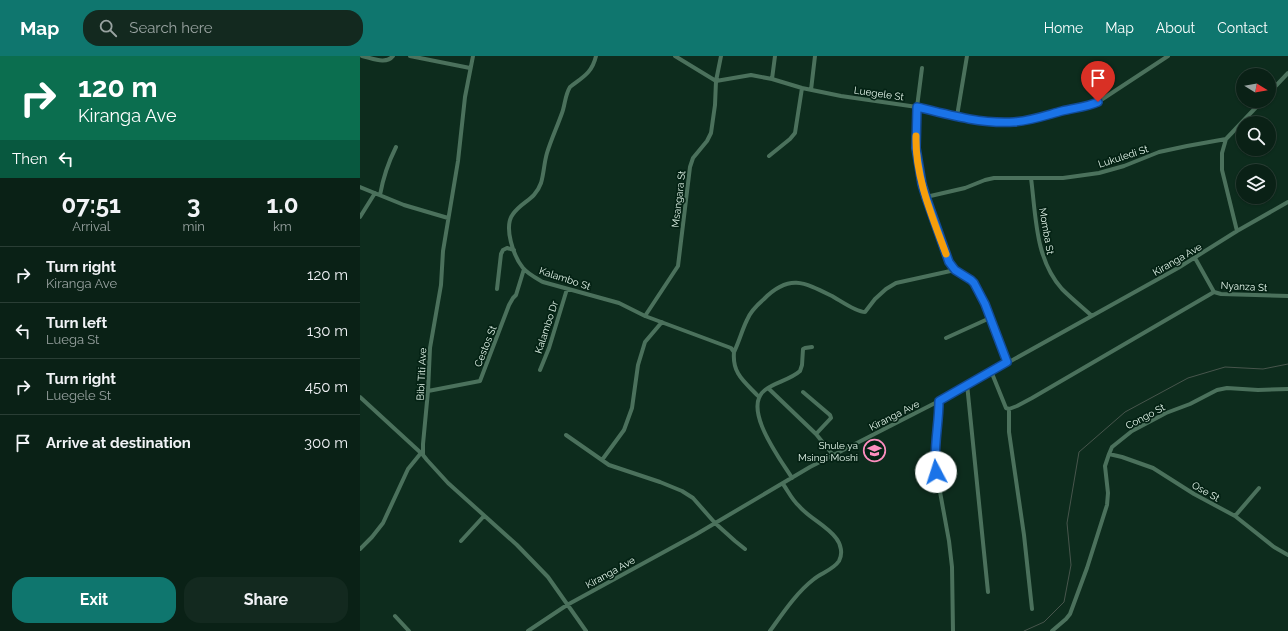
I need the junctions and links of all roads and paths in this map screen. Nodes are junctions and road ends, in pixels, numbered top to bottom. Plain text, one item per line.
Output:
1 (362, 56) edge
2 (393, 56) edge
3 (410, 56) edge
4 (473, 56) edge
5 (596, 56) edge
6 (675, 56) edge
7 (721, 56) edge
8 (775, 56) edge
9 (815, 56) edge
10 (967, 56) edge
11 (1168, 56) edge
12 (470, 68) junction
13 (922, 68) dead end
14 (1288, 73) edge
15 (772, 79) junction
16 (716, 81) junction
17 (1276, 86) edge
18 (802, 88) junction
19 (811, 90) junction
20 (917, 107) junction
21 (1255, 108) edge
22 (957, 116) junction
23 (1226, 139) junction
24 (396, 147) dead end
25 (769, 156) dead end
26 (1031, 178) junction
27 (360, 187) edge
28 (377, 194) junction
29 (926, 197) junction
30 (1288, 202) edge
31 (360, 217) edge
32 (448, 218) junction
33 (1238, 231) junction
34 (514, 250) junction
35 (1195, 258) junction
36 (524, 269) junction
37 (955, 270) junction
38 (567, 289) junction
39 (497, 290) dead end
40 (1214, 292) junction
41 (1288, 296) edge
42 (645, 316) junction
43 (1092, 316) junction
44 (990, 318) junction
45 (662, 322) junction
46 (946, 338) dead end
47 (812, 347) dead end
48 (734, 352) junction
49 (1007, 362) junction
50 (540, 370) dead end
51 (991, 371) junction
52 (968, 384) junction
53 (768, 388) junction
54 (1288, 389) edge
55 (428, 391) junction
56 (803, 392) dead end
57 (758, 396) junction
58 (360, 397) edge
59 (939, 401) junction
60 (1008, 409) junction
61 (816, 434) junction
62 (566, 435) dead end
63 (422, 454) junction
64 (1109, 454) junction
65 (833, 455) junction
66 (602, 460) junction
67 (792, 478) junction
68 (783, 484) junction
69 (1259, 488) dead end
70 (484, 516) junction
71 (1235, 516) junction
72 (715, 523) junction
73 (461, 541) dead end
74 (360, 549) edge
75 (745, 549) dead end
76 (1288, 555) edge
77 (988, 592) dead end
78 (567, 605) junction
79 (1032, 609) dead end
80 (395, 616) dead end
81 (409, 631) edge
82 (528, 631) edge
83 (586, 631) edge
84 (770, 631) edge
85 (953, 631) edge
86 (1052, 631) edge

1 - 2 street
3 - 12 street
4 - 12 street, Bibi Titi Ave
5 - 34 street, Kalambo St
6 - 16 street
7 - 16 street, Msangara St
8 - 15 street
9 - 19 street
10 - 22 street
11 - 22 street, Luegele St
12 - 32 street, Bibi Titi Ave
13 - 20 street
14 - 17 street
15 - 16 street, Luegele St
15 - 18 street, Luegele St
16 - 42 street, Msangara St
18 - 19 street, Luegele St
18 - 25 street
19 - 20 street, Luegele St
20 - 22 street, Luegele St
20 - 29 street
21 - 23 street
23 - 26 street, Lukuledi St
23 - 33 street
24 - 28 street
26 - 29 street, Lukuledi St
26 - 43 street, Momba St
27 - 28 street
28 - 31 street
28 - 32 street
29 - 37 street
30 - 33 street, Kiranga Ave
32 - 55 street, Bibi Titi Ave
33 - 35 street, Kiranga Ave
34 - 36 street, Kalambo St
34 - 39 street
35 - 40 street, Nyanza St
35 - 43 street, Kiranga Ave
36 - 38 street, Kalambo St
36 - 55 street, Cestos St
37 - 44 street
37 - 48 street
38 - 42 street, Kalambo St
38 - 50 street, Kalambo Dr
40 - 41 street, Nyanza St
40 - 60 street
42 - 45 street, Kalambo St
43 - 49 street, Kiranga Ave
44 - 46 street
44 - 49 street
45 - 48 street, Kalambo St
45 - 66 street
47 - 53 street
48 - 57 street
49 - 51 street, Kiranga Ave
51 - 52 street, Kiranga Ave
51 - 60 street
52 - 59 street, Kiranga Ave
52 - 77 street
53 - 57 street
53 - 61 street
54 - 64 street, Congo St
55 - 63 street, Bibi Titi Ave
56 - 61 street
57 - 67 street
58 - 63 street
59 - 65 street, Kiranga Ave
59 - 85 street
60 - 79 street
61 - 65 street
62 - 66 street
63 - 70 street
63 - 74 street
64 - 71 street, Ose St
64 - 86 street
65 - 67 street, Kiranga Ave
66 - 72 street
67 - 68 street, Kiranga Ave
68 - 72 street, Kiranga Ave
68 - 84 street
69 - 71 street
70 - 73 street
70 - 78 street
71 - 76 street, Ose St
72 - 75 street
72 - 78 street, Kiranga Ave
78 - 82 street, Kiranga Ave
78 - 83 street
80 - 81 street

